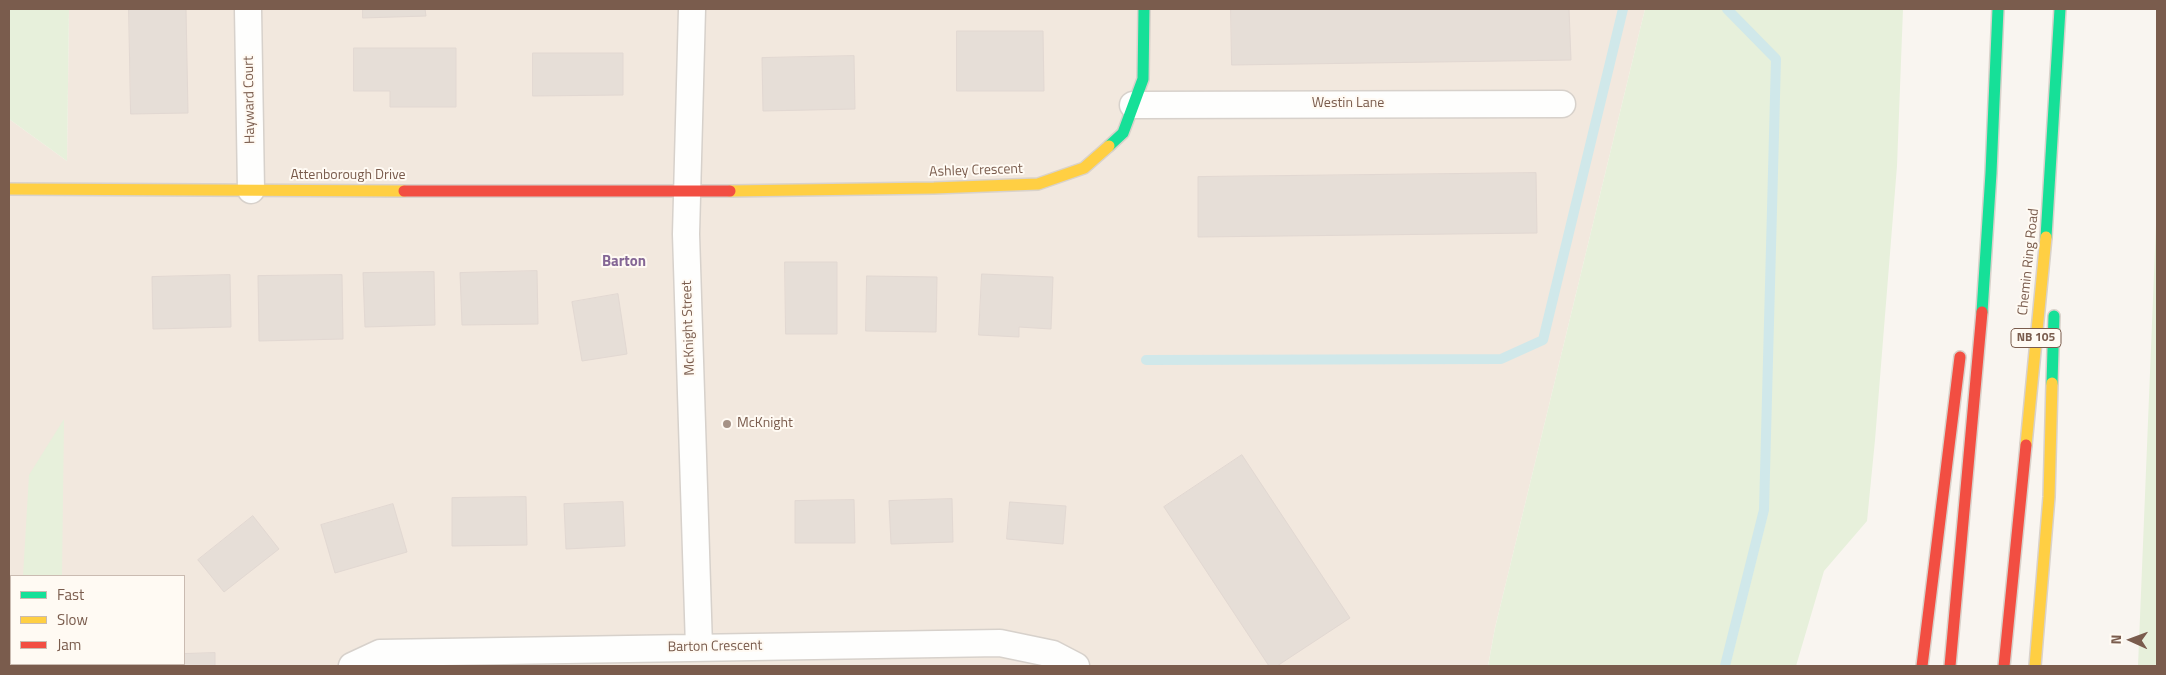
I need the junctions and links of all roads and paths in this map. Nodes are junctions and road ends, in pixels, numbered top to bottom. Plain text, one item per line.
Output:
1 (248, 9) edge
2 (692, 9) edge
3 (1144, 9) edge
4 (1998, 9) edge
5 (2060, 9) edge
6 (1562, 104) dead end
7 (1133, 105) junction
8 (1995, 124) junction
9 (9, 189) edge
10 (251, 190) junction
11 (686, 192) junction
12 (2049, 205) junction
13 (1975, 242) dead end
14 (1961, 350) dead end
15 (699, 647) junction
16 (352, 666) edge
17 (1076, 666) edge
18 (1922, 666) edge
19 (1950, 666) edge
20 (2004, 666) edge
21 (2035, 666) edge

1 - 10 street, Hayward Court
2 - 11 street, McKnight Street
3 - 7 main road, Ashley Crescent
4 - 8 main road
5 - 12 main road, Chemin Ring Road / NB 105
6 - 7 street, Westin Lane
7 - 11 main road, Ashley Crescent
8 - 13 main road
8 - 19 main road
9 - 10 main road, Attenborough Drive
10 - 11 main road, Attenborough Drive
11 - 15 street, McKnight Street
12 - 20 main road, Chemin Ring Road / NB 105
12 - 21 main road
14 - 18 main road
15 - 16 street, Barton Crescent
15 - 17 street, Barton Crescent

